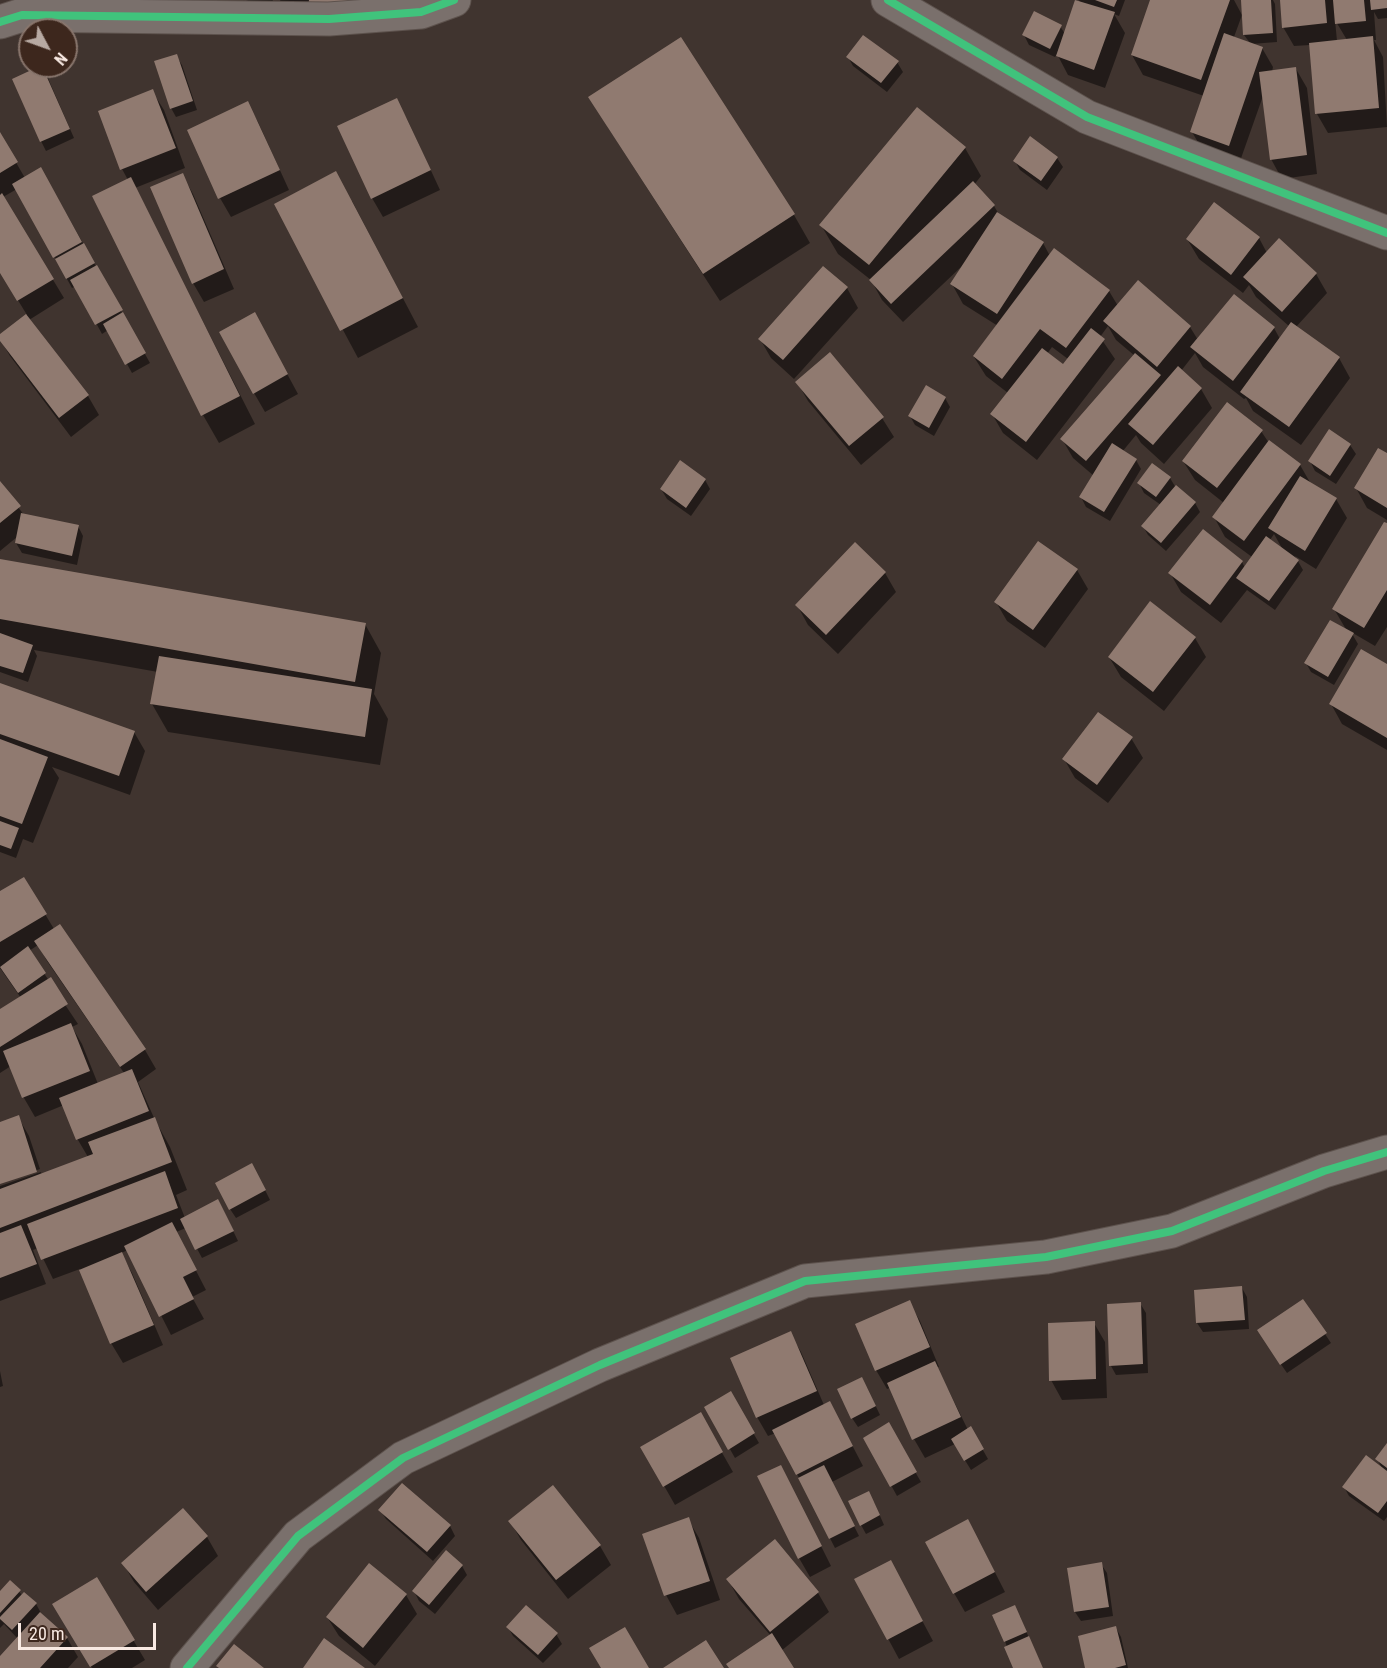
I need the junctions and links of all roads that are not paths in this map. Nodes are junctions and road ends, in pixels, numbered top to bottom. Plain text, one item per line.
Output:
1 (454, 0) edge
2 (888, 0) edge
3 (0, 22) edge
4 (1387, 233) edge
5 (1387, 1152) edge
6 (187, 1668) edge

1 - 3 street
2 - 4 street
5 - 6 street

